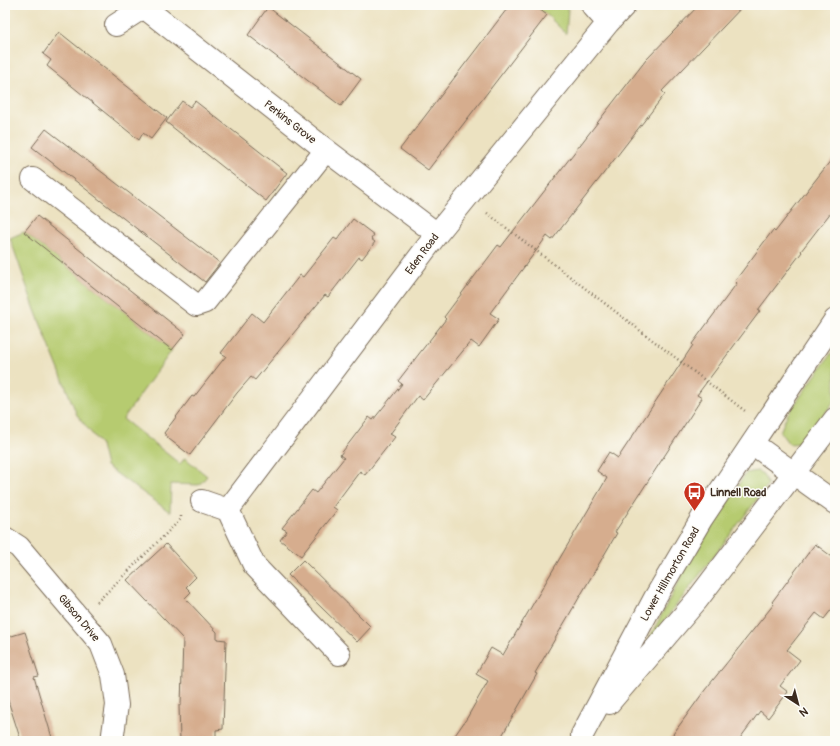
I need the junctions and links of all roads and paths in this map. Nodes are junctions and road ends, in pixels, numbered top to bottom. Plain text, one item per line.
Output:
1 (592, 5) edge
2 (625, 5) edge
3 (146, 6) edge
4 (608, 23) junction
5 (116, 25) dead end
6 (326, 150) junction
7 (33, 179) dead end
8 (466, 197) junction
9 (437, 234) junction
10 (835, 320) edge
11 (835, 419) edge
12 (765, 426) junction
13 (753, 444) junction
14 (794, 473) junction
15 (202, 501) dead end
16 (835, 503) edge
17 (228, 510) junction
18 (181, 513) dead end
19 (5, 538) edge
20 (79, 619) junction
21 (339, 654) dead end
22 (580, 738) edge
23 (112, 741) edge

1 - 4 street
2 - 4 street, Eden Road
3 - 5 street, Perkins Grove
3 - 6 street, Perkins Grove
4 - 8 street, Eden Road
6 - 7 street
6 - 9 street, Perkins Grove
8 - 9 street, Eden Road
8 - 12 path
9 - 17 street, Eden Road
10 - 12 street, Lower Hillmorton Road
11 - 14 street, Lower Hillmorton Road
12 - 13 street, Lower Hillmorton Road
13 - 14 street
13 - 22 street, Lower Hillmorton Road
14 - 16 street
14 - 22 street, Lower Hillmorton Road
15 - 17 street
17 - 21 street
18 - 20 path
19 - 20 street, Gibson Drive
20 - 23 street, Gibson Drive

